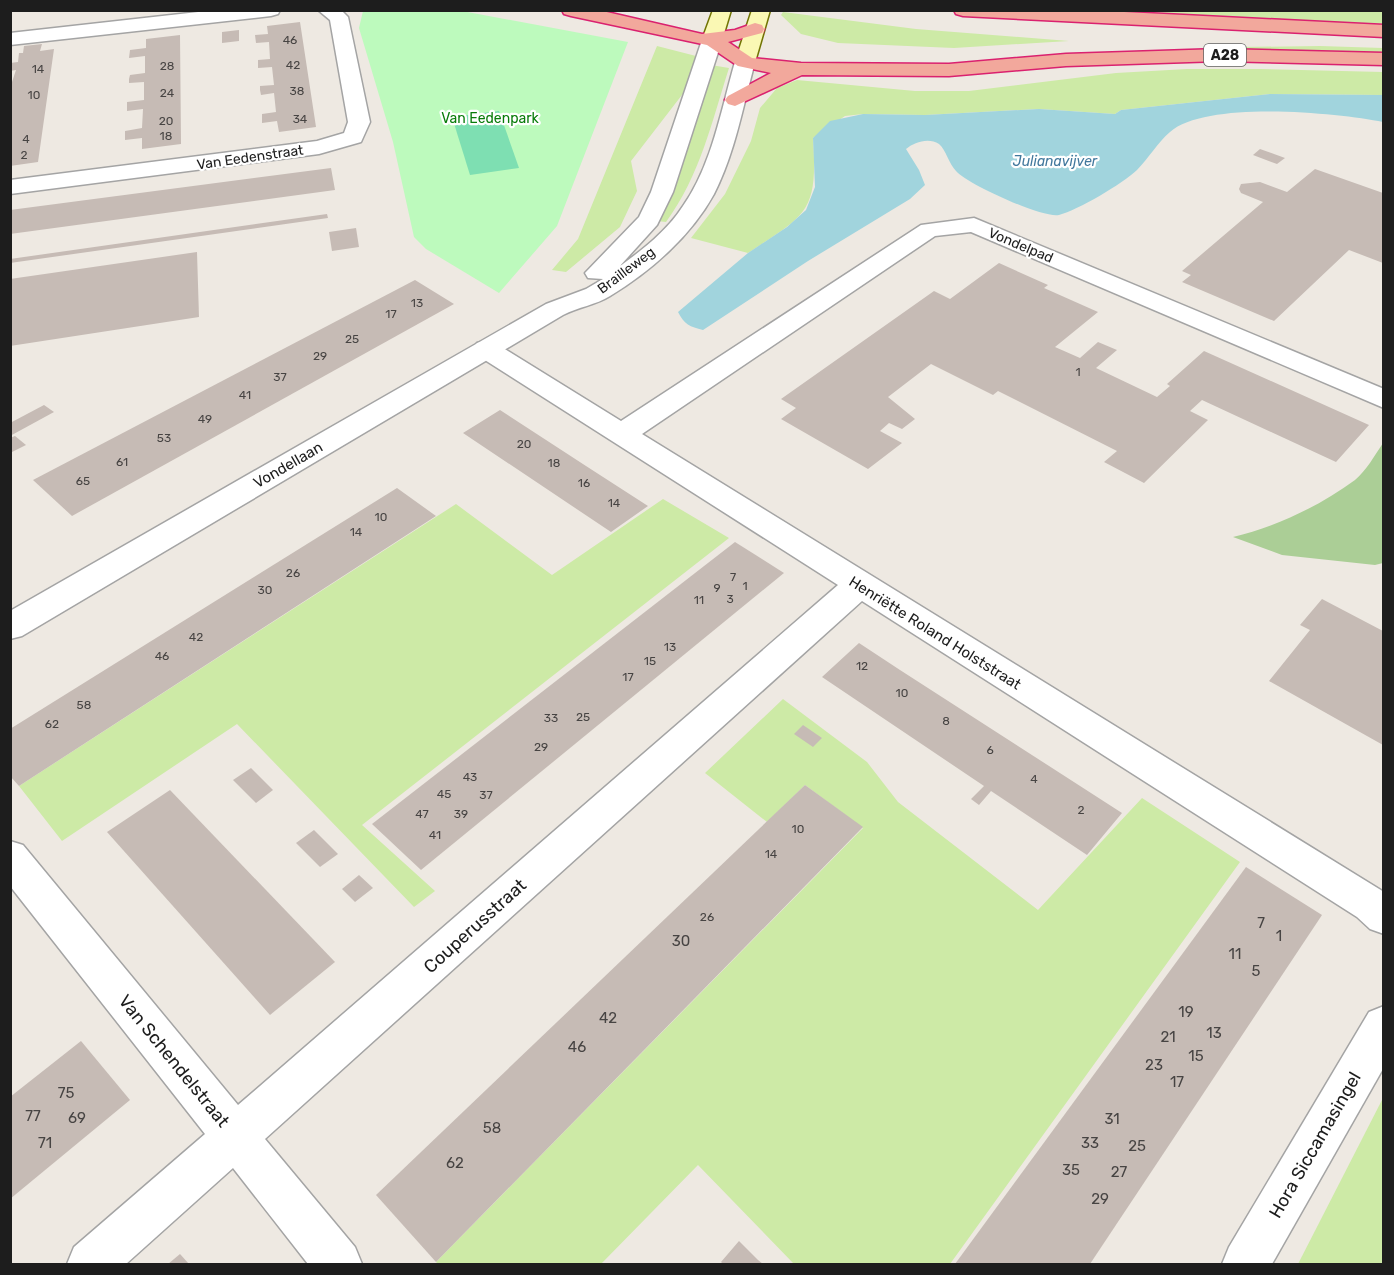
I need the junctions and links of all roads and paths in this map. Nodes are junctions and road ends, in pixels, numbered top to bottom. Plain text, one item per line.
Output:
1 (271, 10) edge
2 (327, 10) edge
3 (570, 10) edge
4 (722, 10) edge
5 (761, 10) edge
6 (963, 10) edge
7 (754, 29) junction
8 (1333, 29) junction
9 (1383, 31) edge
10 (10, 39) edge
11 (702, 39) junction
12 (1383, 59) edge
13 (1066, 60) junction
14 (745, 62) junction
15 (801, 69) junction
16 (735, 100) junction
17 (10, 187) edge
18 (566, 304) junction
19 (486, 349) junction
20 (1383, 399) edge
21 (622, 434) junction
22 (859, 585) junction
23 (10, 627) edge
24 (10, 857) edge
25 (1383, 916) edge
26 (1383, 1026) edge
27 (236, 1138) junction
28 (91, 1264) edge
29 (338, 1264) edge
30 (1246, 1264) edge

1 - 10 street
2 - 17 street, Van Eedenstraat
3 - 11 highway, A28
4 - 11 main road, Brailleweg
5 - 7 main road, Brailleweg
6 - 8 highway, A28
7 - 11 highway, A28
7 - 14 main road, Brailleweg
8 - 9 highway, A28
8 - 13 highway, A28
11 - 14 highway, A28
11 - 18 street, Brailleweg
12 - 13 highway, A28
13 - 15 highway, A28
14 - 15 highway, A28
14 - 16 street, Brailleweg
15 - 16 highway, A28
16 - 18 street, Brailleweg
18 - 19 street, Vondellaan
19 - 21 street, Henriëtte Roland Holststraat
19 - 23 street, Vondellaan
20 - 21 street, Vondelpad
21 - 22 street, Henriëtte Roland Holststraat
22 - 25 street, Henriëtte Roland Holststraat
22 - 27 street, Couperusstraat
24 - 27 street, Van Schendelstraat
26 - 30 street, Hora Siccamasingel
27 - 28 street, Couperusstraat
27 - 29 street, Van Schendelstraat

